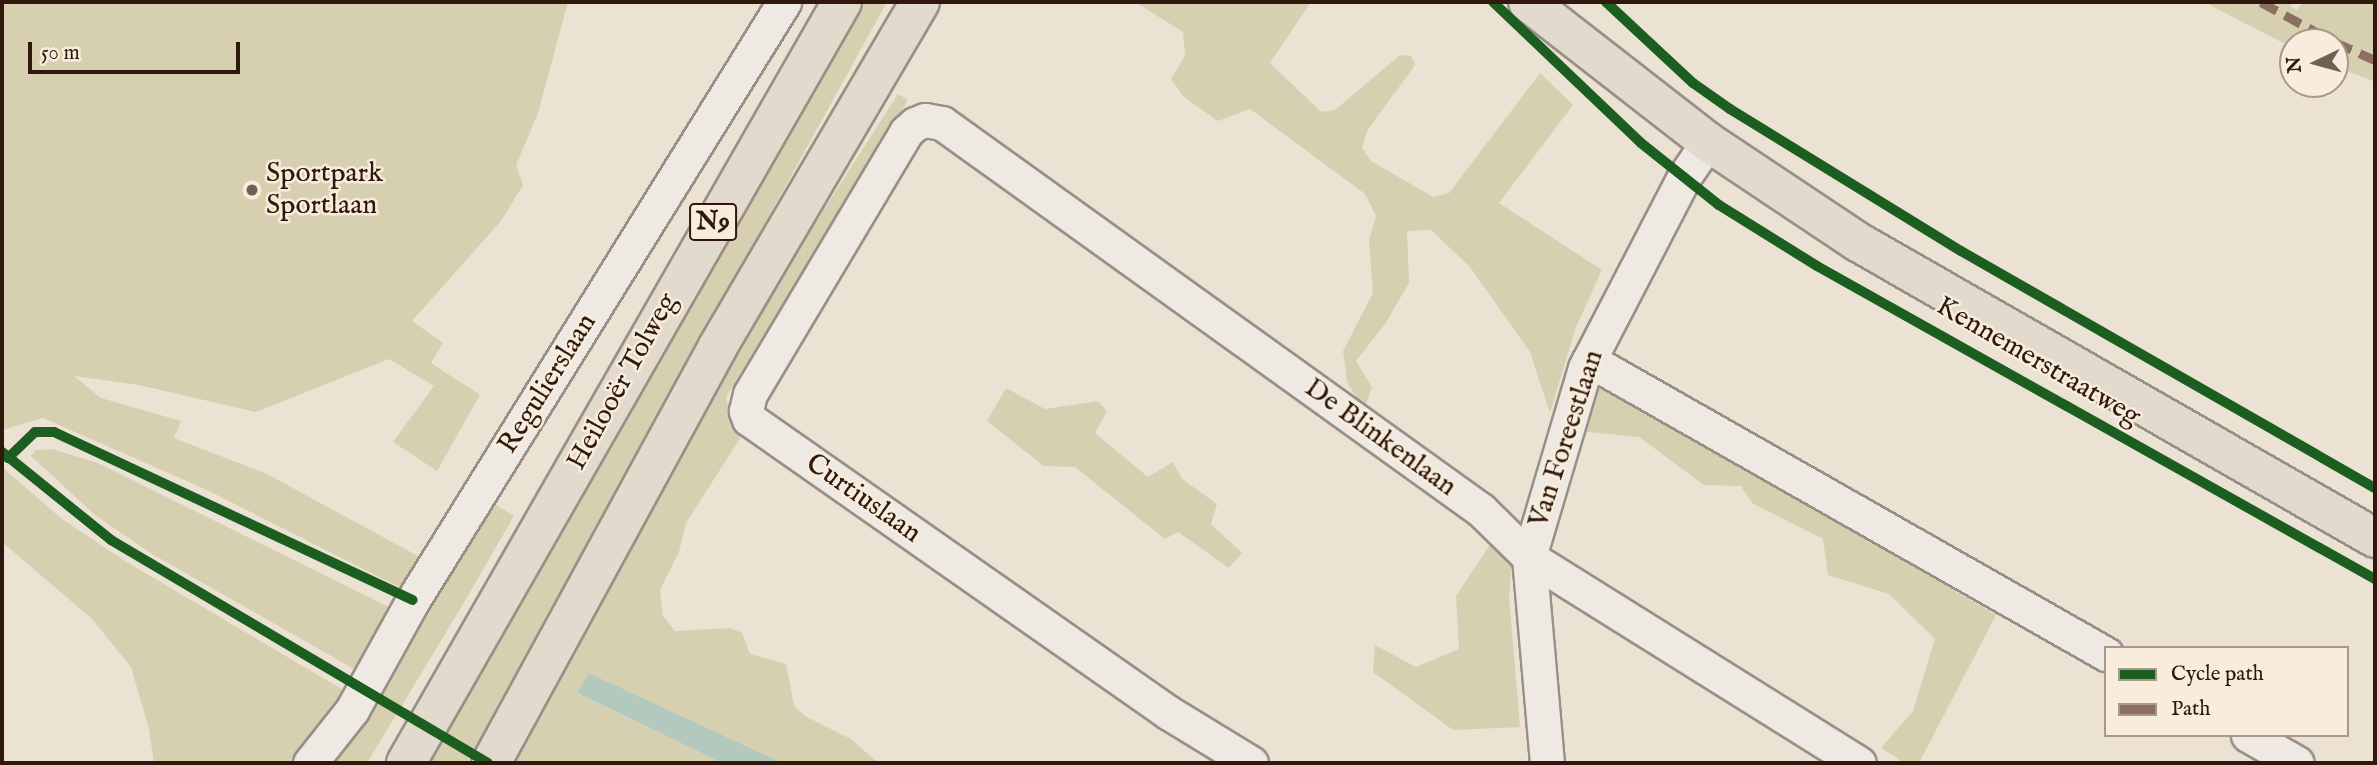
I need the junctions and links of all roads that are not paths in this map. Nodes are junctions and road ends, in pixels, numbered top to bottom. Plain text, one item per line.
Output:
1 (784, 2) edge
2 (842, 2) edge
3 (920, 2) edge
4 (1528, 2) edge
5 (1566, 2) edge
6 (1656, 100) junction
7 (906, 132) joint
8 (1708, 142) junction
9 (1589, 360) junction
10 (2375, 538) edge
11 (1529, 557) junction
12 (2104, 653) edge
13 (2252, 737) edge
14 (310, 763) edge
15 (406, 763) edge
16 (491, 763) edge
17 (1251, 763) edge
18 (1547, 763) edge
19 (1859, 763) edge
20 (2297, 763) edge

1 - 14 street, Regulierslaan
2 - 15 main road, Heilooër Tolweg / N9
3 - 16 main road, N9
4 - 6 main road, Kennemerstraatweg
5 - 6 main road, Kennemerstraatweg
6 - 8 main road, Kennemerstraatweg
7 - 11 street, De Blinkenlaan
7 - 17 street, Curtiuslaan
8 - 9 street, Van Foreestlaan
8 - 10 main road, Kennemerstraatweg
9 - 11 street, Van Foreestlaan
9 - 12 street
11 - 18 street, Van Foreestlaan
11 - 19 street, De Blinkenlaan
13 - 20 street

